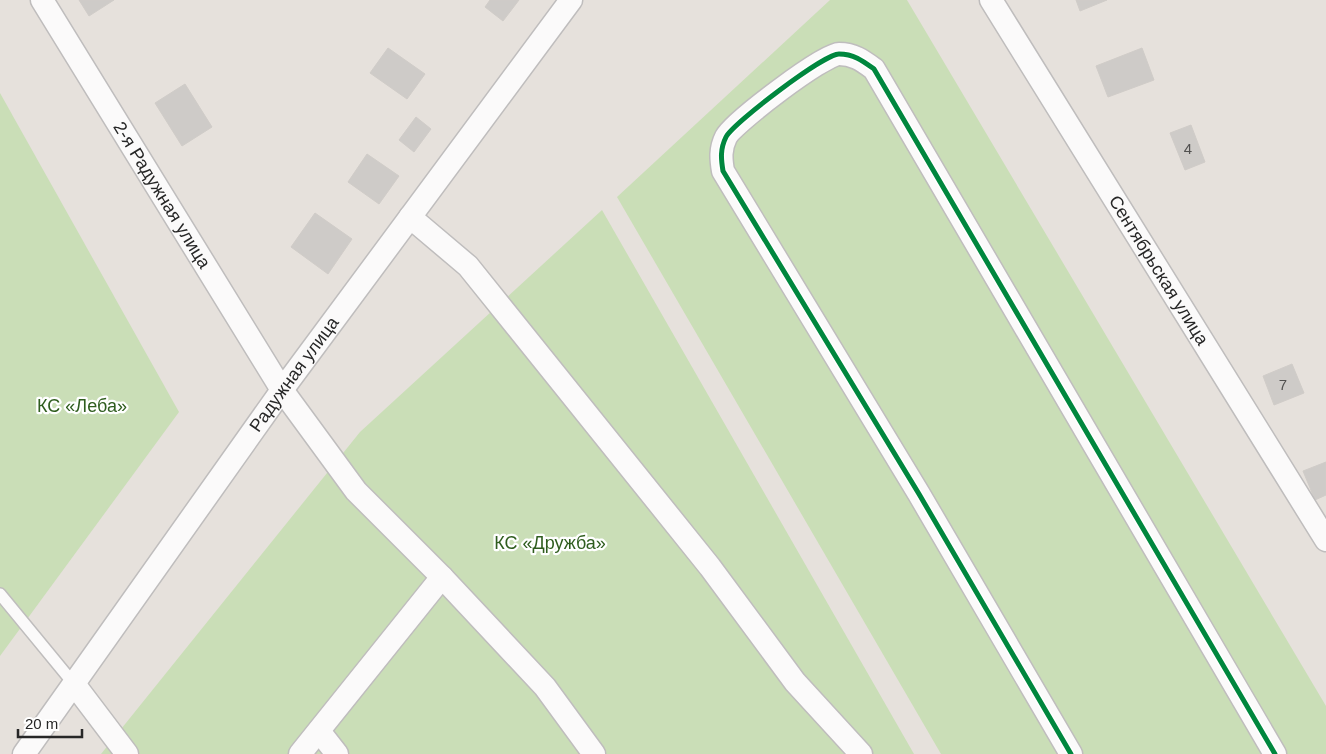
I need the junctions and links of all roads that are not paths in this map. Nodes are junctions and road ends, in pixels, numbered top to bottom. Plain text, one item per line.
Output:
1 (42, 0) edge
2 (571, 0) edge
3 (991, 0) edge
4 (410, 217) junction
5 (282, 390) junction
6 (1326, 540) edge
7 (442, 578) junction
8 (0, 594) edge
9 (74, 684) junction
10 (319, 731) junction
11 (24, 754) edge
12 (127, 754) edge
13 (300, 754) edge
14 (337, 754) edge
15 (594, 754) edge
16 (861, 754) edge
17 (1071, 754) edge
18 (1275, 754) edge

1 - 5 street, 2-я Радужная улица
2 - 4 street, Радужная улица
3 - 6 street, Сентябрьская улица
4 - 5 street, Радужная улица
4 - 16 street
5 - 7 street, 2-я Радужная улица
5 - 9 street, Радужная улица
7 - 10 street
7 - 15 street, 2-я Радужная улица
8 - 9 lane
9 - 11 street, Радужная улица
9 - 12 street
10 - 13 street
10 - 14 street
17 - 18 street

